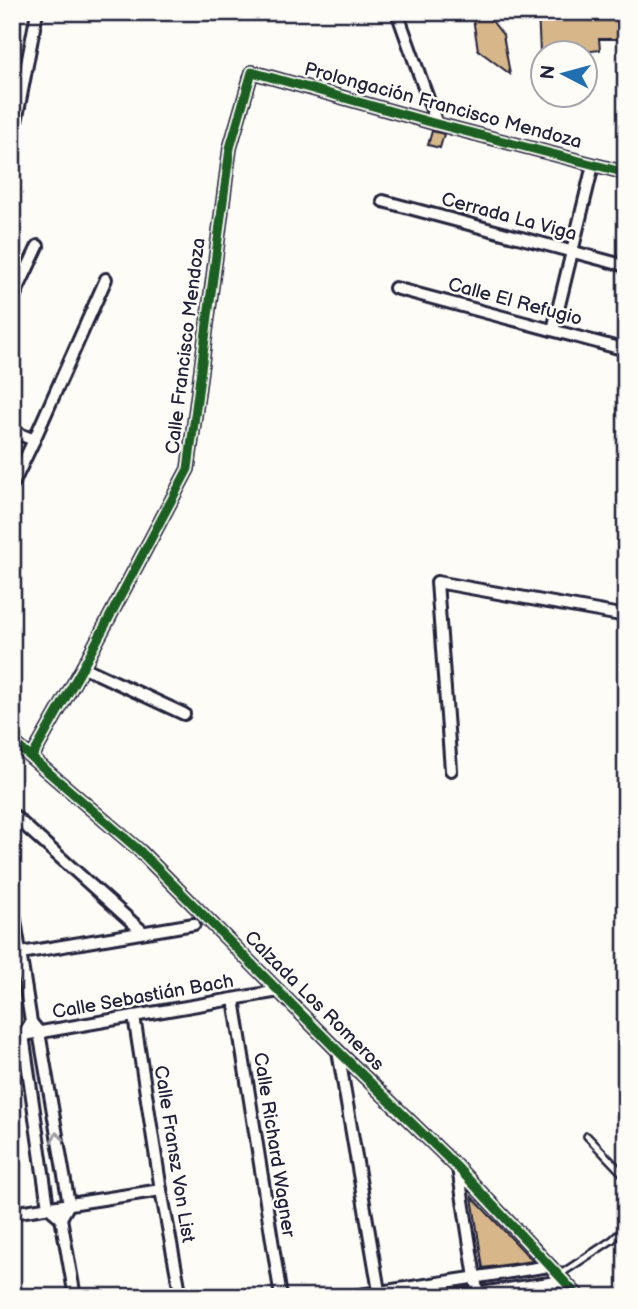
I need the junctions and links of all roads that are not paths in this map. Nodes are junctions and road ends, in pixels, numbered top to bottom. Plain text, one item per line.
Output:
1 (37, 12) edge
2 (397, 12) edge
3 (252, 72) joint
4 (437, 124) junction
5 (12, 143) edge
6 (593, 165) junction
7 (626, 173) edge
8 (383, 201) dead end
9 (38, 246) dead end
10 (572, 253) junction
11 (626, 266) edge
12 (106, 279) dead end
13 (395, 288) dead end
14 (12, 301) edge
15 (553, 330) junction
16 (626, 350) edge
17 (12, 430) edge
18 (34, 440) junction
19 (12, 486) edge
20 (626, 616) edge
21 (82, 667) junction
22 (184, 714) dead end
23 (12, 741) edge
24 (32, 757) junction
25 (451, 770) dead end
26 (12, 814) edge
27 (12, 901) edge
28 (194, 924) dead end
29 (143, 932) junction
30 (21, 953) junction
31 (279, 991) junction
32 (234, 999) junction
33 (134, 1016) junction
34 (31, 1022) junction
35 (39, 1032) junction
36 (17, 1036) edge
37 (338, 1051) junction
38 (49, 1089) junction
39 (31, 1093) junction
40 (587, 1136) dead end
41 (458, 1168) junction
42 (626, 1177) edge
43 (161, 1190) junction
44 (69, 1204) junction
45 (48, 1207) junction
46 (12, 1213) edge
47 (61, 1218) junction
48 (626, 1227) edge
49 (550, 1266) junction
50 (475, 1278) junction
51 (561, 1278) junction
52 (380, 1294) edge
53 (478, 1295) edge
54 (75, 1297) edge
55 (181, 1297) edge
56 (281, 1297) edge
57 (346, 1297) edge
58 (452, 1297) edge
59 (579, 1297) edge

1 - 5 street
2 - 4 street
3 - 4 street, Prolongación Francisco Mendoza
3 - 21 street, Calle Francisco Mendoza
4 - 6 street, Prolongación Francisco Mendoza
6 - 7 street, Prolongación Francisco Mendoza
6 - 10 street
8 - 10 street, Cerrada La Viga
9 - 14 street
10 - 11 street, Cerrada La Viga
10 - 15 street
12 - 18 street
13 - 15 street, Calle El Refugio
15 - 16 street, Calle El Refugio
17 - 18 street
18 - 19 street
20 - 25 street
21 - 22 street
21 - 24 street, Calle Francisco Mendoza
23 - 24 street, Calzada Los Romeros
24 - 31 street, Calzada Los Romeros
26 - 29 street
27 - 30 street
28 - 29 street
29 - 30 street
30 - 34 street
31 - 32 street, Calle Sebastián Bach
31 - 37 street, Calzada Los Romeros
32 - 33 street, Calle Sebastián Bach
32 - 56 street, Calle Richard Wagner
33 - 35 street, Calle Sebastián Bach
33 - 43 street, Calle Fransz Von List
34 - 35 street
34 - 36 street
35 - 36 street, Calle Sebastián Bach
35 - 38 street
36 - 39 street
37 - 41 street, Calzada Los Romeros
37 - 52 street
38 - 39 street
44 -> 38 street
39 - 45 street
40 - 42 lane
41 - 49 street, Calzada Los Romeros
41 - 50 street
43 - 44 street
43 - 55 street, Calle Fransz Von List
44 - 45 street
44 - 47 street
45 - 46 street
45 - 47 street
47 - 54 street
48 - 51 lane
49 - 50 street
49 - 51 street, Calzada Los Romeros
50 - 52 street
50 - 53 street
51 - 53 street
51 - 59 street, Calzada Los Romeros
52 - 57 street
53 - 58 street

